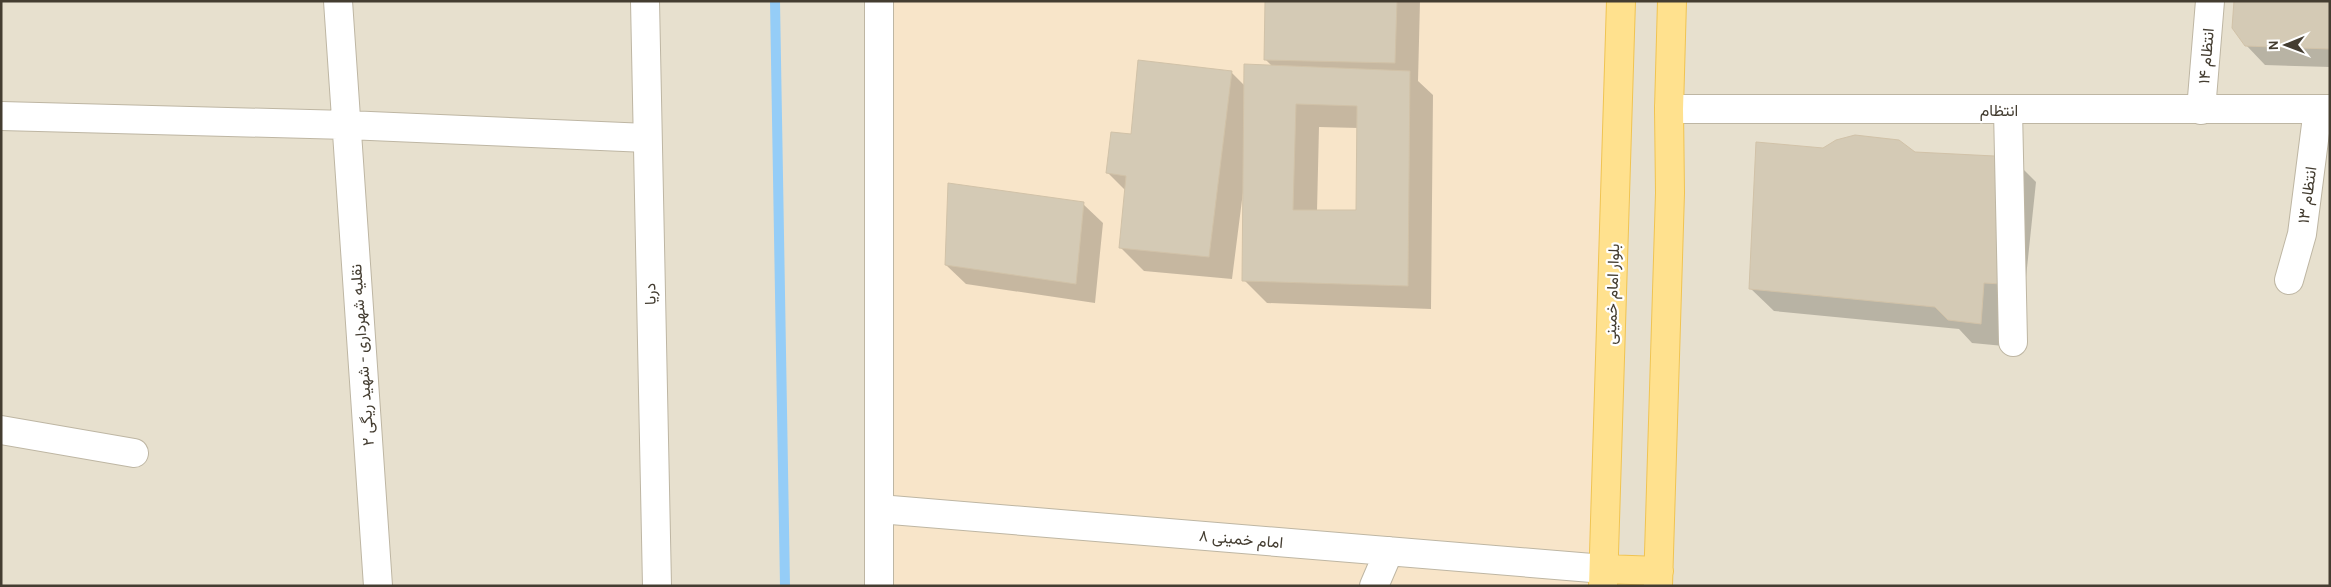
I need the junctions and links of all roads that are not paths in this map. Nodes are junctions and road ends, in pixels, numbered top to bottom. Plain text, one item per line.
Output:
1 (338, 1) edge
2 (645, 1) edge
3 (879, 1) edge
4 (1621, 1) edge
5 (1672, 1) edge
6 (2210, 1) edge
7 (1669, 109) junction
8 (2324, 109) edge
9 (2008, 110) junction
10 (2201, 110) junction
11 (1, 116) edge
12 (347, 125) junction
13 (647, 138) junction
14 (2289, 280) dead end
15 (2013, 342) dead end
16 (1, 430) edge
17 (134, 453) dead end
18 (879, 509) junction
19 (1389, 551) junction
20 (1604, 578) edge
21 (1659, 579) edge
22 (378, 586) edge
23 (657, 586) edge
24 (879, 586) edge
25 (1374, 586) edge

1 - 12 street, نقلیه شهرداری - شهید ریگی ۲
2 - 13 street, دریا
3 - 18 street
4 - 20 main road, بلوار امام خمینی
5 - 7 main road
6 - 10 street, انتظام ۱۴
7 - 9 street, انتظام
7 - 21 main road
8 - 10 street, انتظام
8 - 14 street, انتظام ۱۳
9 - 10 street, انتظام
9 - 15 street
11 - 12 street
12 - 13 street
12 - 22 street, نقلیه شهرداری - شهید ریگی ۲
13 - 23 street, دریا
16 - 17 street
18 - 19 street, امام خمینی ۸
18 - 24 street
19 - 20 street, امام خمینی ۸
19 - 25 street
20 - 21 main road

